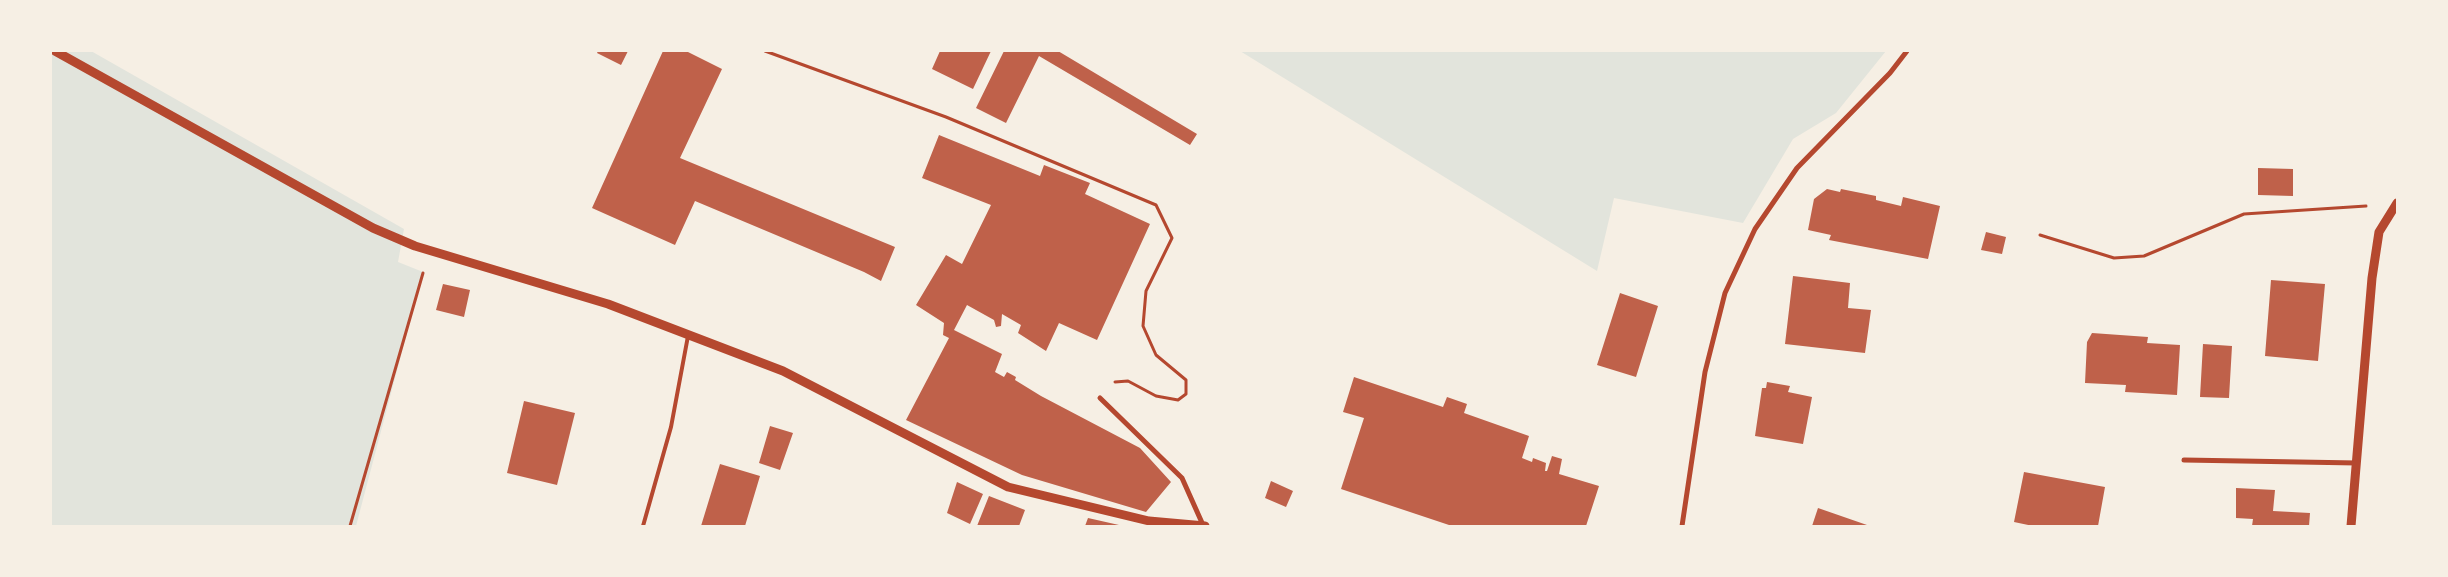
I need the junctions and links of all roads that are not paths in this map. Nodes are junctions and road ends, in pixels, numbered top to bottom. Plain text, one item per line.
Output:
1 (55, 51) edge
2 (1907, 51) edge
3 (2394, 206) edge
4 (688, 334) junction
5 (1100, 398) road end
6 (2184, 460) dead end
7 (2357, 463) junction
8 (643, 526) edge
9 (1204, 526) edge
10 (1682, 526) edge
11 (2351, 526) edge

1 - 4 street
2 - 10 street
3 - 7 street
4 - 8 lane
4 - 9 street
5 - 9 street
6 - 7 street
7 - 11 street

